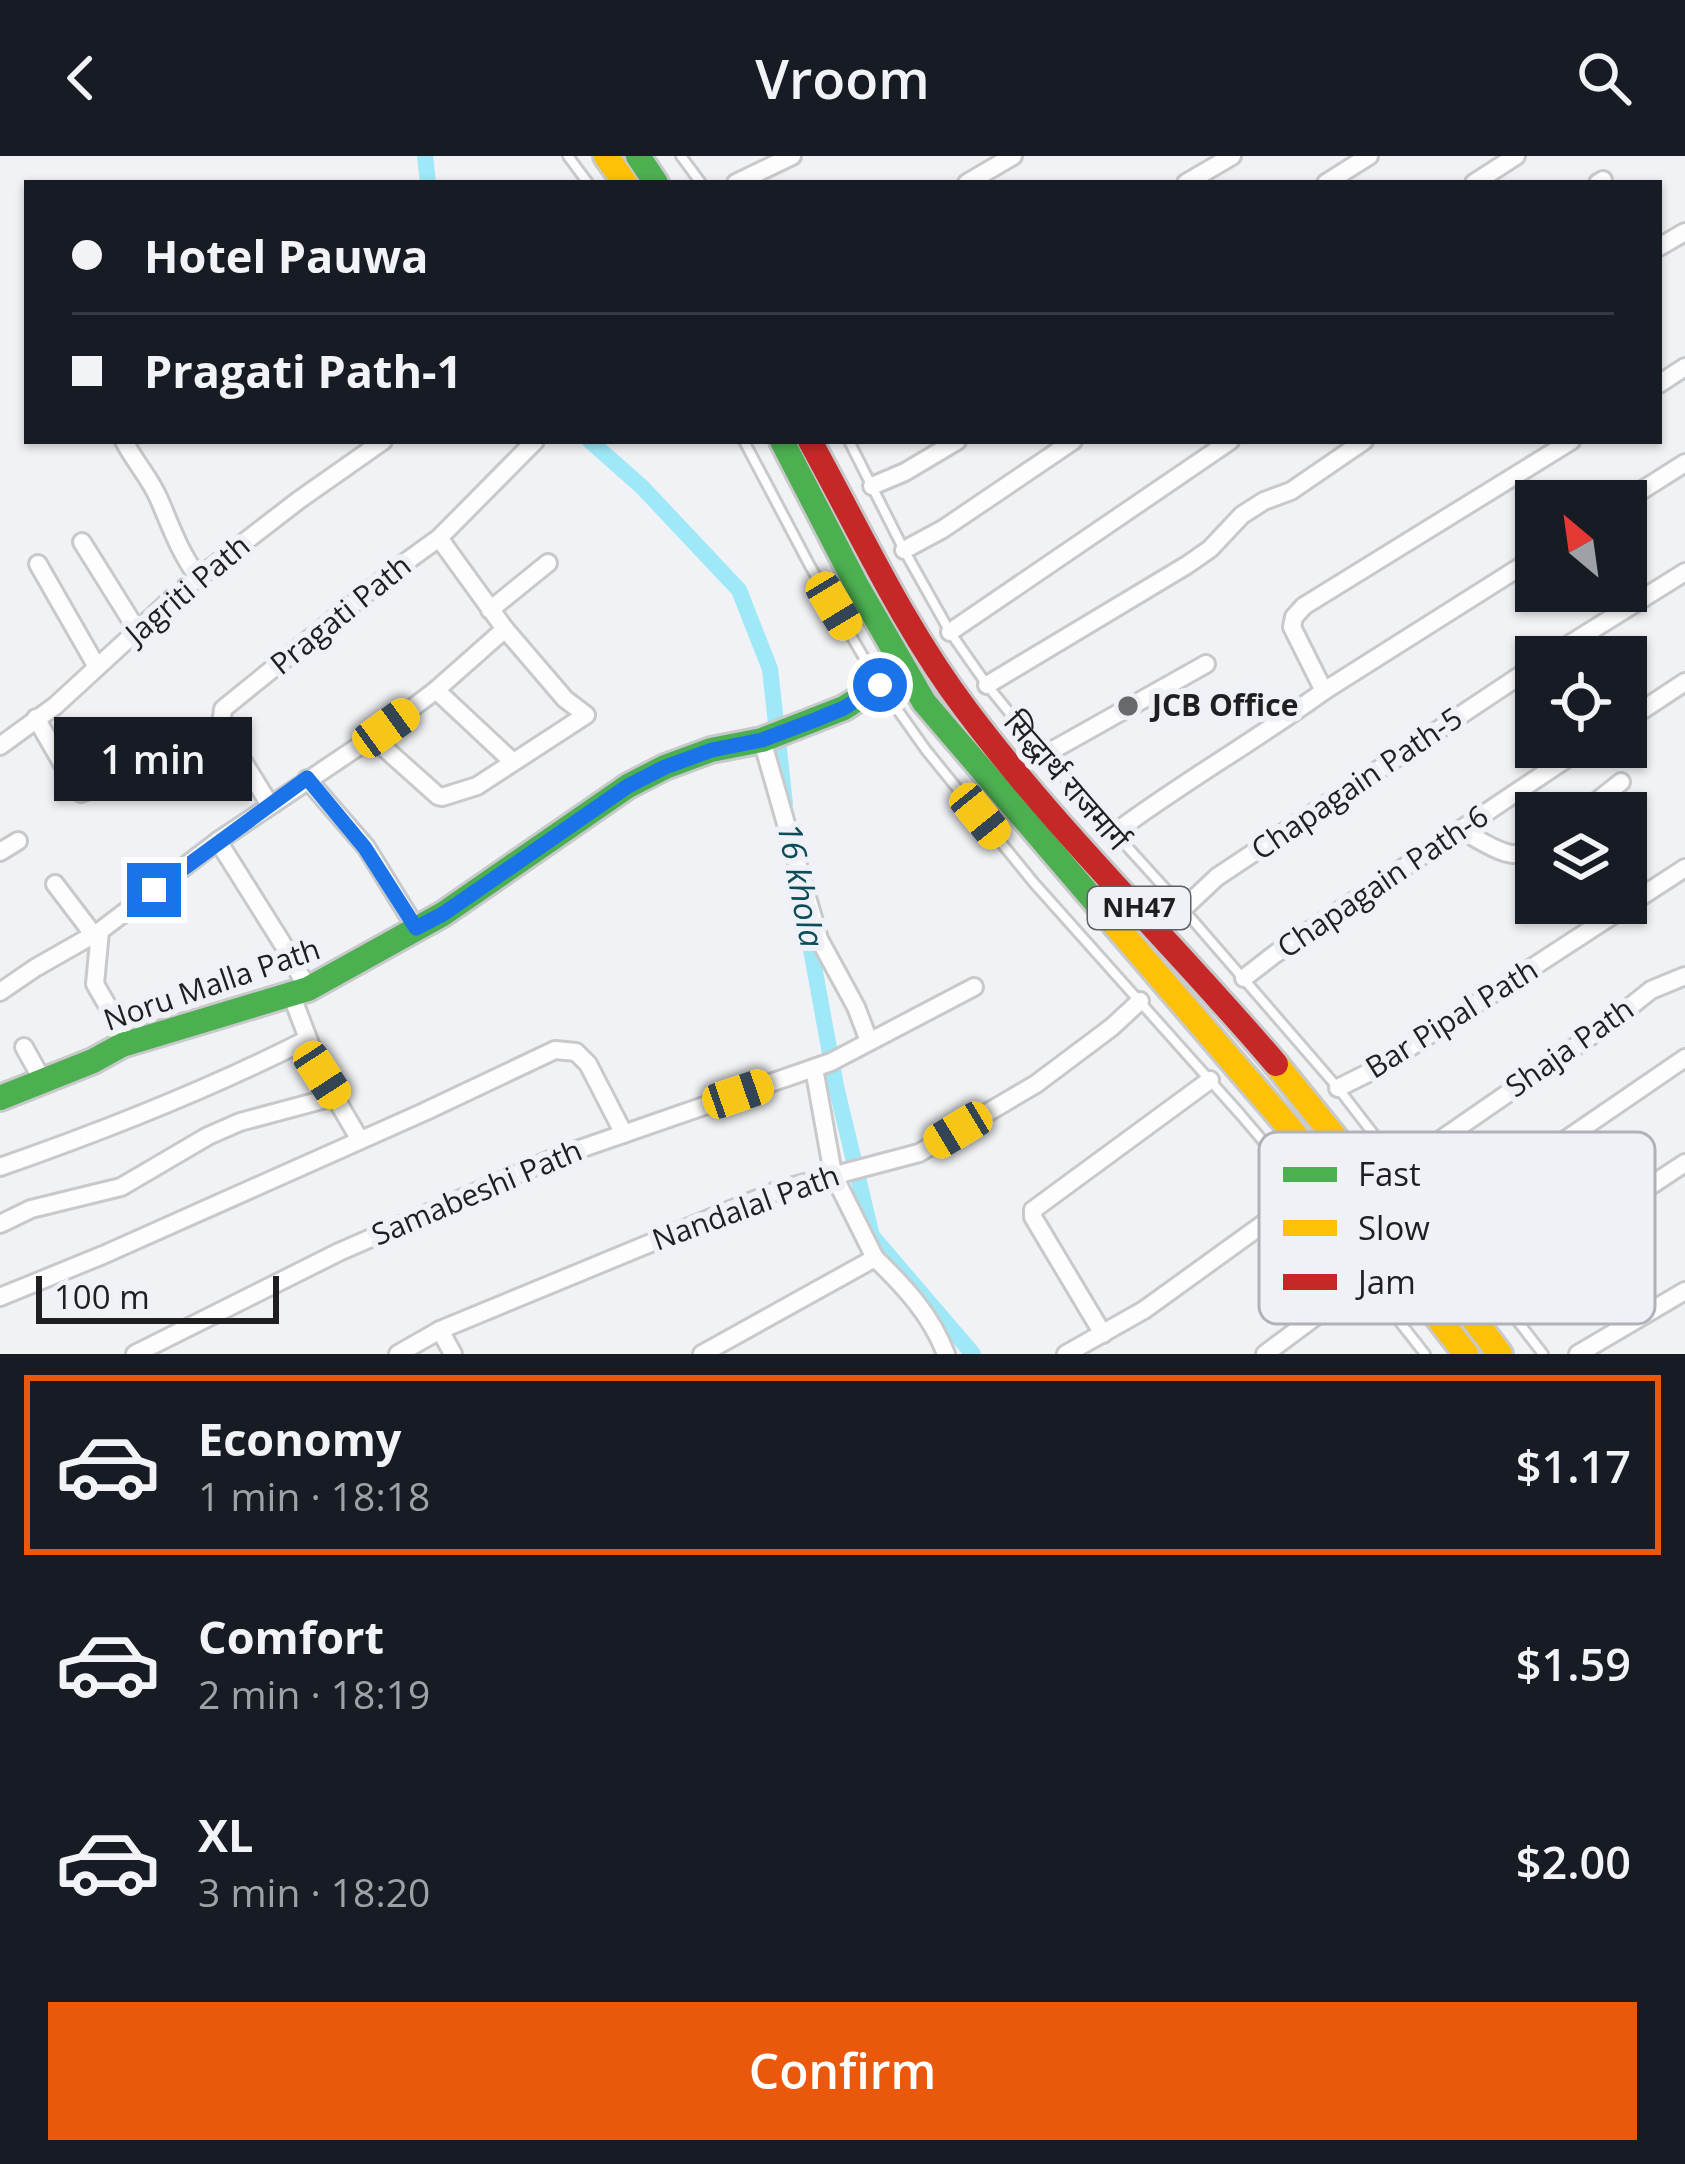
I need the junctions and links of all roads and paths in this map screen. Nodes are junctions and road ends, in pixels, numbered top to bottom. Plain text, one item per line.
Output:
1 (793, 156) edge
2 (1013, 156) edge
3 (1232, 156) edge
4 (1369, 156) edge
5 (1516, 156) edge
6 (1212, 162) edge
7 (742, 180) edge
8 (972, 180) edge
9 (1331, 180) edge
10 (1479, 180) edge
11 (126, 444) edge
12 (379, 444) edge
13 (532, 444) edge
14 (746, 444) edge
15 (784, 444) edge
16 (812, 444) edge
17 (851, 444) edge
18 (951, 444) edge
19 (1068, 444) edge
20 (1226, 444) edge
21 (1360, 444) edge
22 (1566, 444) edge
23 (1685, 463) edge
24 (872, 486) junction
25 (1647, 487) edge
26 (439, 538) junction
27 (82, 542) dead end
28 (904, 550) junction
29 (548, 563) dead end
30 (38, 564) dead end
31 (1515, 570) edge
32 (1685, 572) edge
33 (198, 578) junction
34 (490, 610) junction
35 (505, 629) junction
36 (137, 630) junction
37 (950, 632) junction
38 (1583, 636) edge
39 (1206, 664) dead end
40 (97, 667) junction
41 (1515, 679) edge
42 (1685, 682) edge
43 (880, 685) junction
44 (987, 686) junction
45 (436, 690) junction
46 (1324, 691) junction
47 (1647, 707) edge
48 (36, 718) junction
49 (372, 737) junction
50 (762, 740) junction
51 (0, 746) edge
52 (152, 754) dead end
53 (1044, 755) junction
54 (513, 762) junction
55 (1553, 768) edge
56 (307, 778) junction
57 (1621, 782) dead end
58 (1608, 792) edge
59 (270, 805) junction
60 (1460, 830) junction
61 (1113, 834) junction
62 (19, 841) dead end
63 (218, 841) junction
64 (0, 853) edge
65 (1515, 854) edge
66 (1685, 868) edge
67 (55, 884) dead end
68 (1183, 909) junction
69 (416, 928) junction
70 (97, 933) junction
71 (1685, 976) edge
72 (1244, 979) junction
73 (974, 987) dead end
74 (299, 991) junction
75 (0, 992) edge
76 (1140, 1001) junction
77 (308, 1040) junction
78 (869, 1041) junction
79 (122, 1045) junction
80 (24, 1047) dead end
81 (1685, 1058) edge
82 (822, 1065) junction
83 (1210, 1080) junction
84 (43, 1081) junction
85 (1338, 1088) junction
86 (337, 1096) junction
87 (0, 1098) edge
88 (1293, 1132) edge
89 (1332, 1132) edge
90 (1372, 1132) edge
91 (1452, 1132) edge
92 (1577, 1132) edge
93 (624, 1134) junction
94 (1259, 1138) edge
95 (360, 1140) junction
96 (1685, 1163) edge
97 (0, 1167) edge
98 (833, 1174) junction
99 (1655, 1183) edge
100 (0, 1224) edge
101 (1259, 1227) edge
102 (875, 1258) junction
103 (1685, 1291) edge
104 (0, 1298) edge
105 (1655, 1309) edge
106 (1305, 1324) edge
107 (1401, 1324) edge
108 (1442, 1324) edge
109 (1477, 1324) edge
110 (1520, 1324) edge
111 (1629, 1324) edge
112 (440, 1330) junction
113 (1102, 1334) junction
114 (135, 1354) edge
115 (398, 1354) edge
116 (453, 1354) edge
117 (702, 1354) edge
118 (946, 1354) edge
119 (1066, 1354) edge
120 (1265, 1354) edge
121 (1425, 1354) edge
122 (1466, 1354) edge
123 (1500, 1354) edge
124 (1544, 1354) edge
125 (1578, 1354) edge

1 - 7 street
2 - 8 street
3 - 6 street
4 - 9 street
5 - 10 street
11 - 33 street
12 - 33 street, Jagriti Path
13 - 26 street, Pragati Path
14 - 43 lane
15 - 88 main road, सिद्धार्थ राजमार्ग / NH47
16 - 89 main road, सिद्धार्थ राजमार्ग / NH47
17 - 24 lane
18 - 24 street
19 - 28 street
20 - 37 street
21 - 44 street
22 - 46 street
23 - 25 street
24 - 28 lane
26 - 34 street
26 - 59 street, Pragati Path
27 - 36 street
28 - 37 lane
29 - 34 street
30 - 40 street
31 - 46 street
32 - 38 street
33 - 36 street, Jagriti Path
34 - 35 street
35 - 45 street
35 - 54 street
36 - 40 street, Jagriti Path
37 - 44 lane
39 - 53 street
40 - 48 street, Jagriti Path
41 - 68 street, Chapagain Path-5
42 - 47 street
43 - 50 main road, Noru Malla Path
43 - 76 lane
44 - 53 lane
45 - 49 street
45 - 54 street
46 - 61 street
48 - 51 street, Jagriti Path
48 - 52 street
49 - 54 street
49 - 56 street
50 - 69 main road, Noru Malla Path
50 - 78 street
53 - 61 lane
55 - 60 street, Chapagain Path-6
56 - 59 street
56 - 69 street
57 - 58 street
59 - 63 street
60 - 65 street
60 - 72 street, Chapagain Path-6
61 - 68 lane
62 - 64 street
63 - 70 street
63 - 74 street
66 - 85 street, Bar Pipal Path
67 - 70 street
68 - 72 lane
69 - 74 main road, Noru Malla Path
70 - 75 street
70 - 79 street
71 - 91 street, Shaja Path
72 - 85 lane
73 - 78 street, Samabeshi Path
74 - 77 street
74 - 79 main road, Noru Malla Path
76 - 83 lane
76 - 98 street, Nandalal Path
77 - 86 street
77 - 97 street
78 - 82 street, Samabeshi Path
79 - 84 main road, Noru Malla Path
80 - 84 street
81 - 92 street
82 - 93 street, Samabeshi Path
82 - 98 street
83 - 94 lane
83 - 113 street
84 - 87 main road, Noru Malla Path
85 - 90 lane
86 - 95 street
86 - 100 street
93 - 95 street
93 - 114 street, Samabeshi Path
95 - 104 street
96 - 99 street
98 - 102 street
98 - 112 street, Nandalal Path
101 - 113 street
102 - 117 street
102 - 118 street
103 - 105 street
106 - 120 street
107 - 121 lane
108 - 122 main road, सिद्धार्थ राजमार्ग / NH47
109 - 123 main road, सिद्धार्थ राजमार्ग / NH47
110 - 124 lane
111 - 125 street
112 - 115 street, Nandalal Path
112 - 116 street
113 - 119 street

